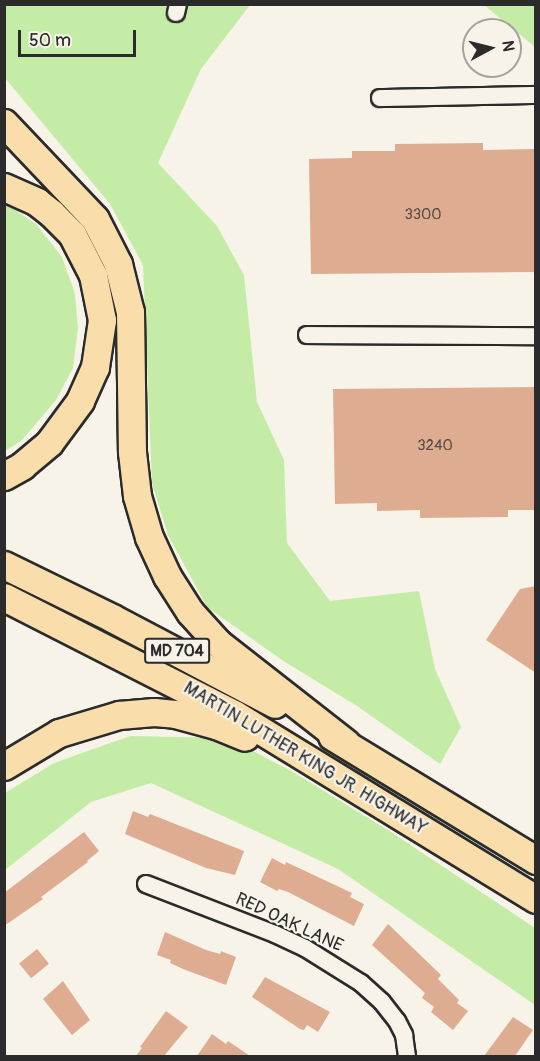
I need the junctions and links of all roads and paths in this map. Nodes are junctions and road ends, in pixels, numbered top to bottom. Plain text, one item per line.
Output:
1 (536, 95) edge
2 (380, 98) dead end
3 (4, 123) edge
4 (4, 187) edge
5 (307, 335) dead end
6 (536, 336) edge
7 (4, 476) edge
8 (4, 565) edge
9 (4, 597) edge
10 (346, 744) junction
11 (4, 766) edge
12 (333, 775) junction
13 (536, 860) edge
14 (146, 884) dead end
15 (536, 899) edge
16 (407, 1056) edge

1 - 2 street
3 - 10 main road
4 - 7 main road
5 - 6 street
8 - 10 main road, MARTIN LUTHER KING JR. HIGHWAY / MD 704
9 - 12 main road, MARTIN LUTHER KING JR. HIGHWAY / MD 704
10 - 13 main road, MARTIN LUTHER KING JR. HIGHWAY / MD 704
11 - 12 main road
12 - 15 main road, MARTIN LUTHER KING JR. HIGHWAY / MD 704
14 - 16 street, RED OAK LANE

